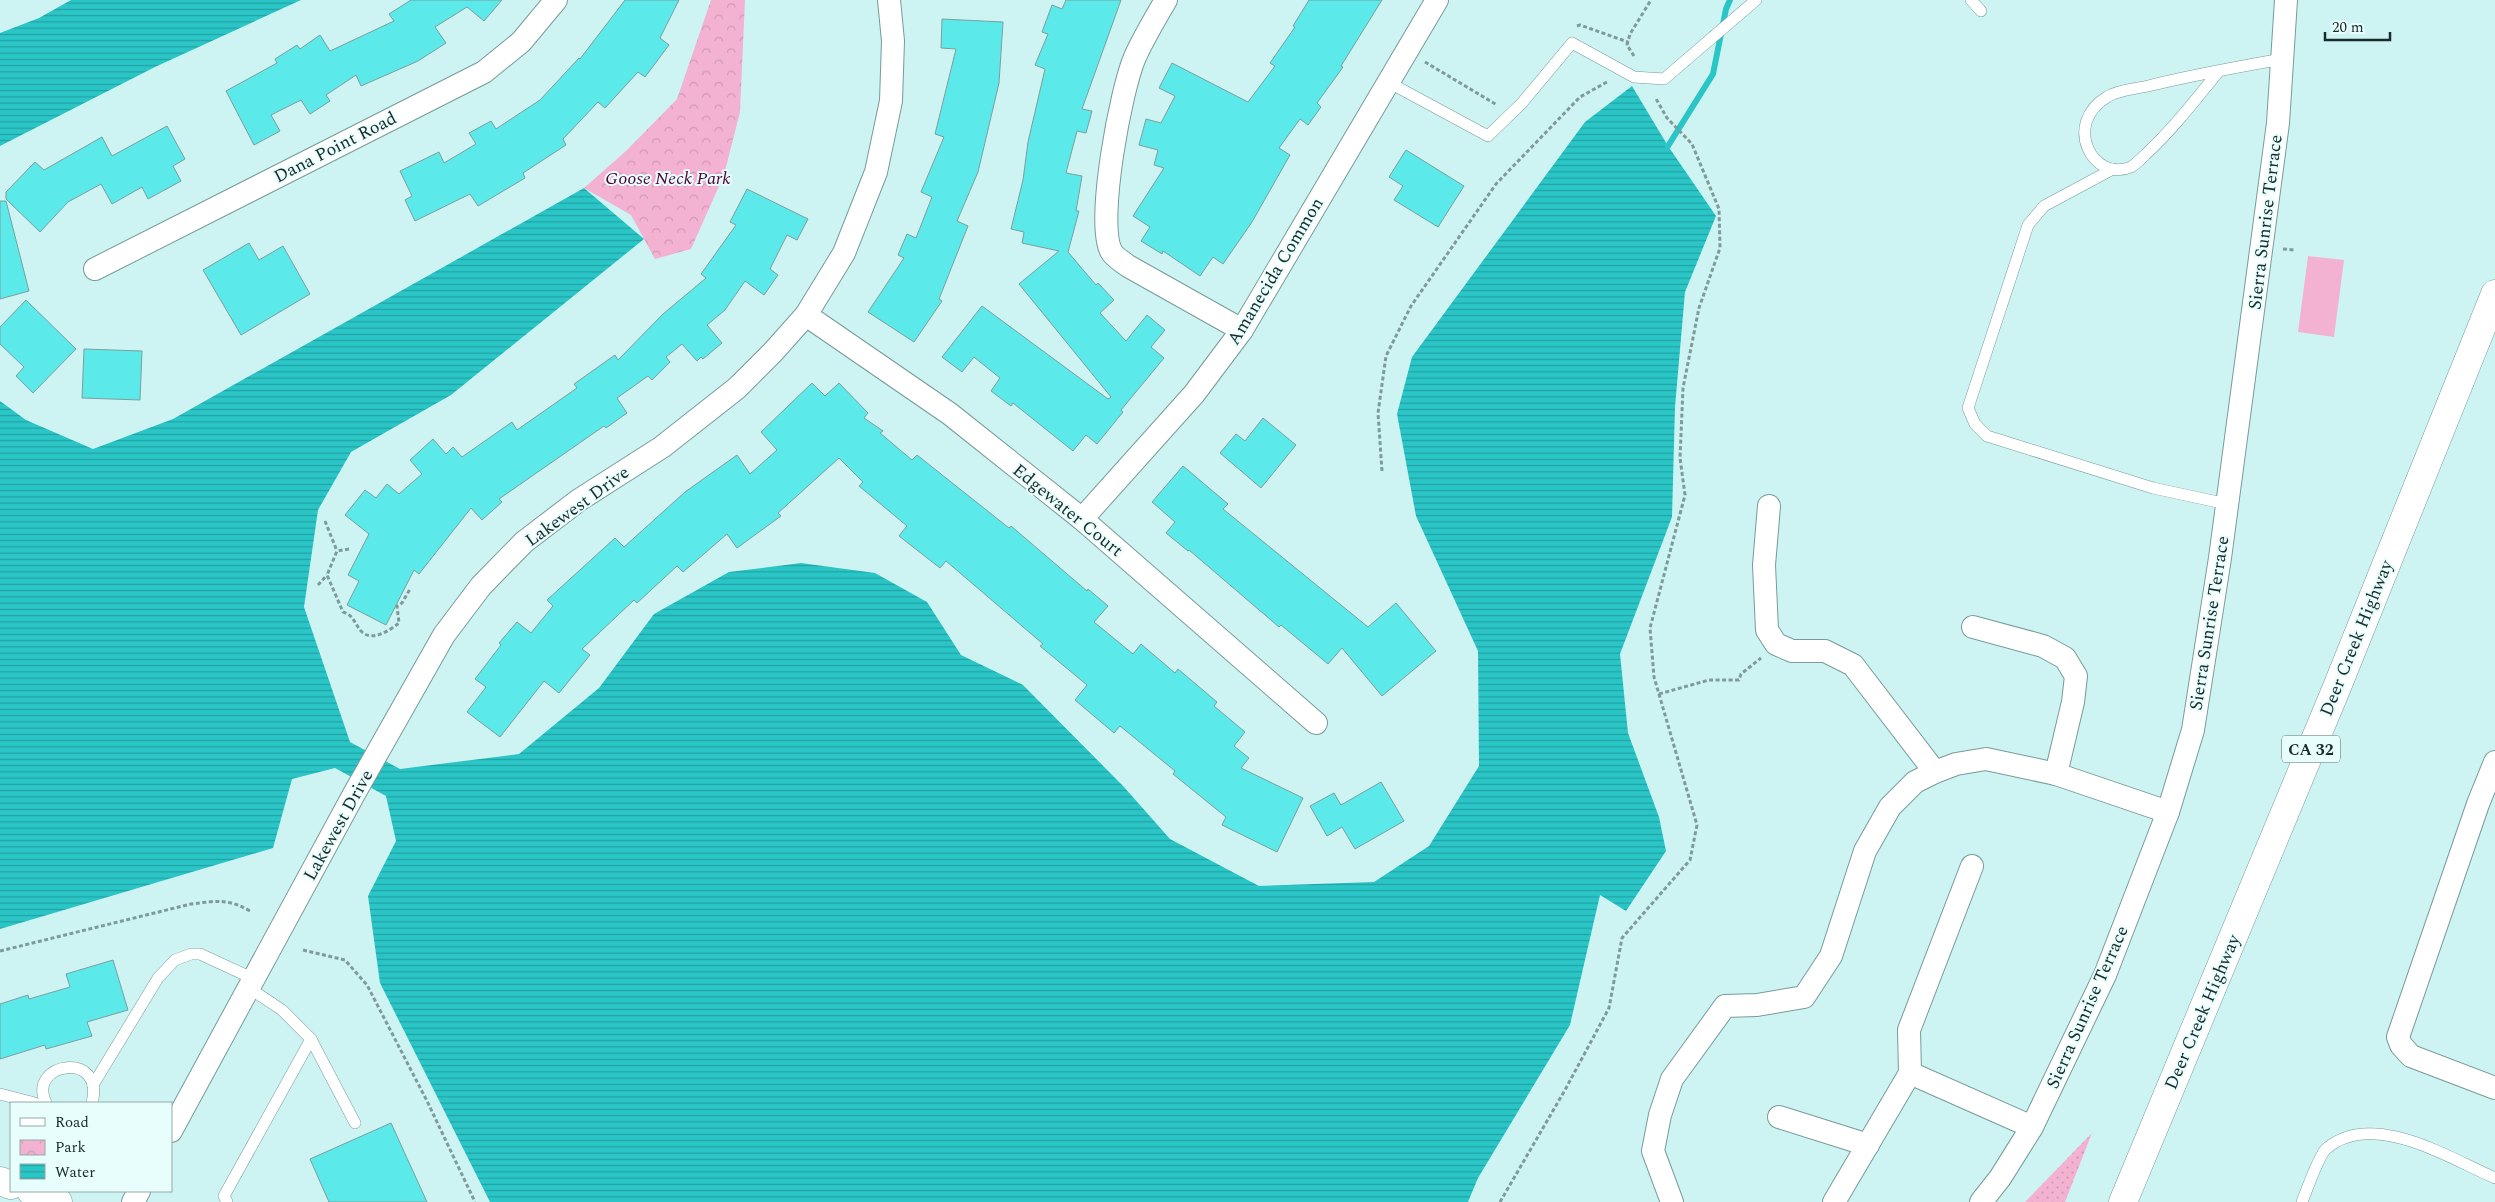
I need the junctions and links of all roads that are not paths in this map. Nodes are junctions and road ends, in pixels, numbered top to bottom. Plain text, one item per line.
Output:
1 (556, 0) edge
2 (889, 0) edge
3 (1166, 0) edge
4 (1437, 0) edge
5 (1756, 0) edge
6 (1971, 0) edge
7 (2286, 0) edge
8 (1981, 11) dead end
9 (2282, 59) junction
10 (2219, 71) junction
11 (1388, 82) junction
12 (2113, 169) junction
13 (96, 268) dead end
14 (2495, 294) edge
15 (806, 315) junction
16 (1242, 330) junction
17 (2227, 504) junction
18 (1770, 506) dead end
19 (1082, 519) junction
20 (1973, 627) dead end
21 (1316, 723) dead end
22 (2495, 762) edge
23 (1935, 772) junction
24 (2056, 774) junction
25 (2168, 812) junction
26 (1972, 866) dead end
27 (252, 984) junction
28 (311, 1039) junction
29 (1910, 1073) junction
30 (93, 1085) junction
31 (2495, 1088) edge
32 (0, 1094) edge
33 (31, 1102) edge
34 (46, 1102) edge
35 (92, 1102) edge
36 (1779, 1117) dead end
37 (355, 1123) dead end
38 (2032, 1127) junction
39 (172, 1129) edge
40 (1868, 1145) junction
41 (2495, 1178) edge
42 (33, 1192) edge
43 (58, 1202) edge
44 (227, 1202) edge
45 (1672, 1202) edge
46 (1834, 1202) edge
47 (1981, 1202) edge
48 (2123, 1202) edge
49 (2302, 1202) edge

1 - 13 street, Dana Point Road
2 - 15 street, Lakewest Drive
3 - 16 street
4 - 11 street, Amanecida Common
5 - 11 lane
6 - 8 lane
7 - 9 street, Sierra Sunrise Terrace
9 - 10 lane
9 - 17 street, Sierra Sunrise Terrace
10 - 12 lane
10 - 12 lane
11 - 16 street, Amanecida Common
12 - 17 lane
14 - 48 main road, Deer Creek Highway / CA 32
15 - 19 street, Edgewater Court
15 - 27 street, Lakewest Drive
16 - 19 street, Amanecida Common
17 - 25 street, Sierra Sunrise Terrace
18 - 23 street
19 - 21 street, Edgewater Court
20 - 24 street
22 - 31 street
23 - 24 street
23 - 45 street
24 - 25 street
25 - 38 street, Sierra Sunrise Terrace
26 - 29 street
27 - 28 lane
27 - 30 lane
27 - 39 street, Lakewest Drive
28 - 37 lane
28 - 44 lane
29 - 38 street
29 - 40 street
30 - 34 lane
30 - 35 lane
32 - 33 lane
36 - 40 street
38 - 47 street, Sierra Sunrise Terrace
40 - 46 street
41 - 49 lane
42 - 43 main road

